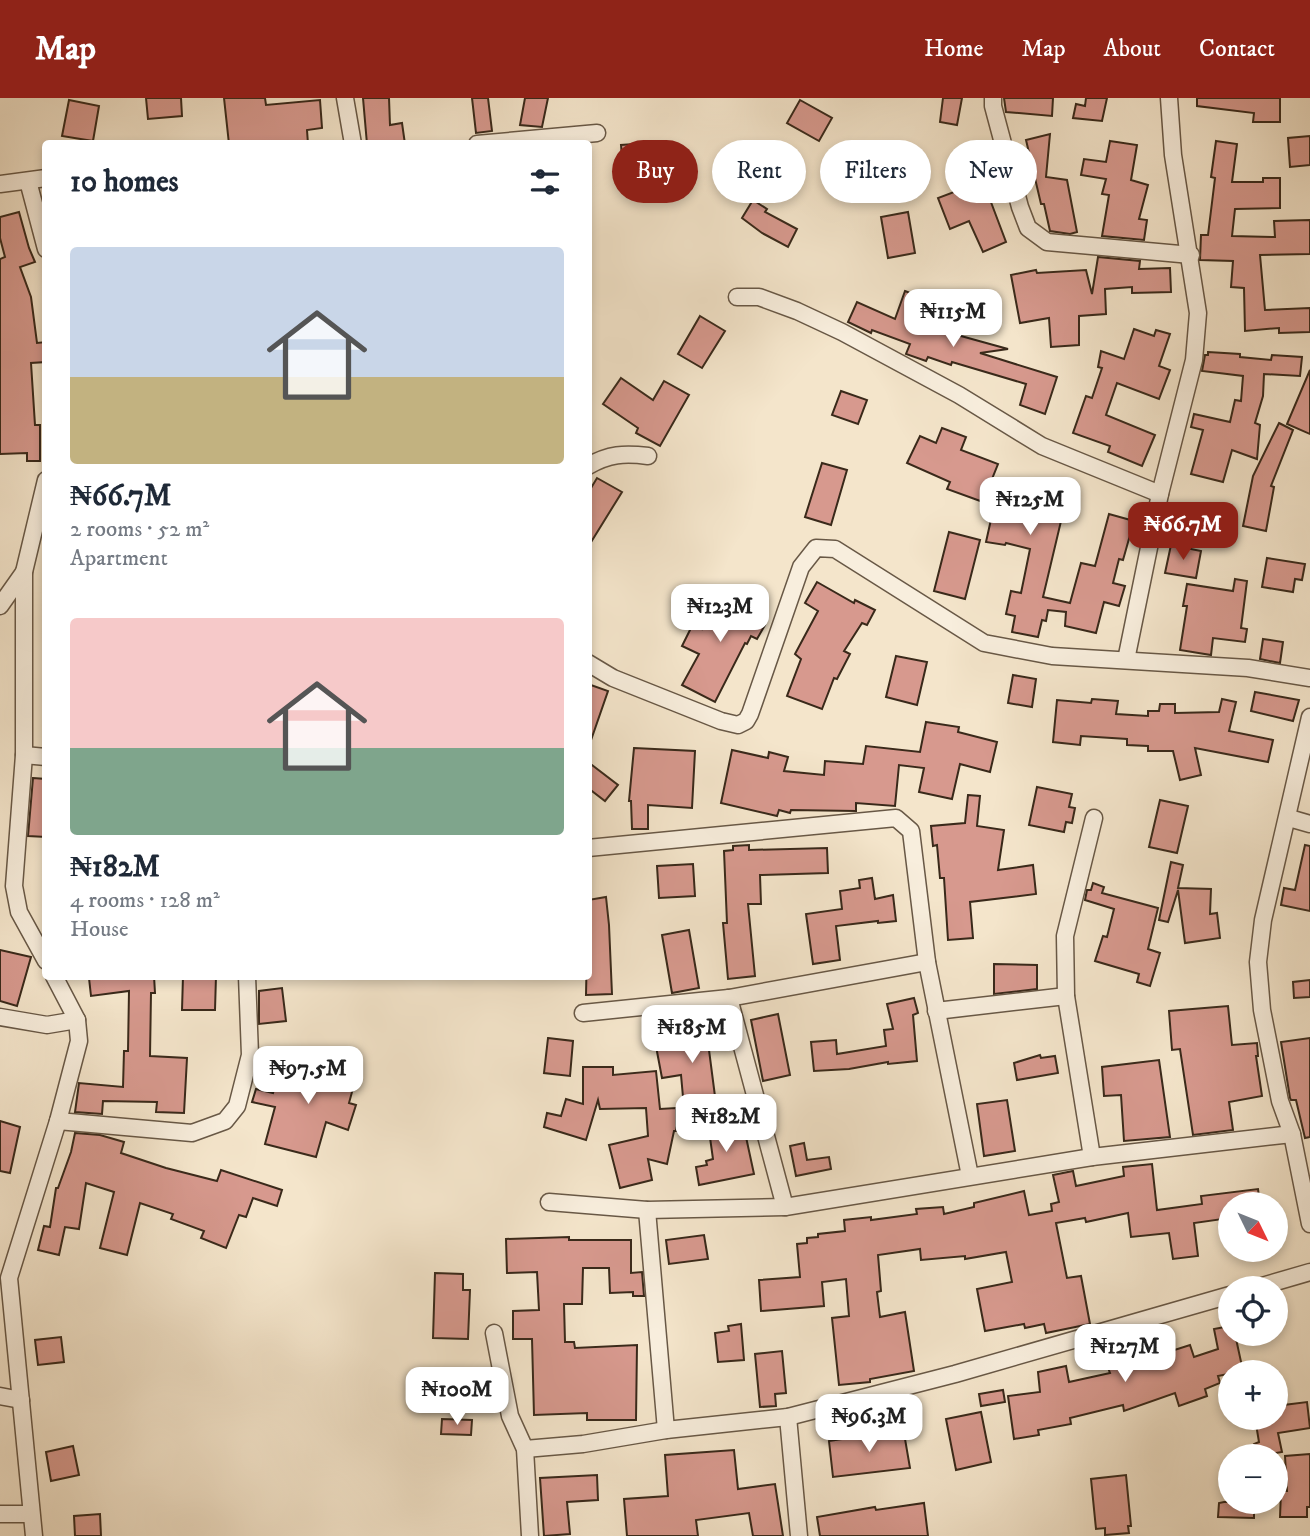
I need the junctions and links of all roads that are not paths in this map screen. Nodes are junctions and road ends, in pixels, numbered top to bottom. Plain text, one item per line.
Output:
1 (345, 98) edge
2 (993, 98) edge
3 (1170, 98) edge
4 (597, 133) dead end
5 (353, 140) edge
6 (521, 140) edge
7 (42, 179) edge
8 (28, 181) junction
9 (0, 184) edge
10 (42, 234) edge
11 (1191, 255) junction
12 (737, 297) dead end
13 (648, 456) dead end
14 (592, 464) edge
15 (1160, 494) junction
16 (42, 497) edge
17 (24, 572) junction
18 (0, 606) edge
19 (1126, 660) junction
20 (592, 665) edge
21 (1310, 678) edge
22 (1310, 718) edge
23 (24, 755) junction
24 (42, 757) edge
25 (1094, 818) dead end
26 (1289, 818) junction
27 (1310, 824) edge
28 (592, 848) edge
29 (42, 954) edge
30 (927, 962) junction
31 (56, 980) edge
32 (247, 980) edge
33 (1066, 996) junction
34 (729, 998) junction
35 (936, 1011) junction
36 (583, 1013) dead end
37 (0, 1017) edge
38 (77, 1020) junction
39 (58, 1121) junction
40 (1292, 1133) junction
41 (1092, 1157) junction
42 (970, 1177) junction
43 (549, 1202) dead end
44 (785, 1207) junction
45 (647, 1210) junction
46 (1310, 1224) edge
47 (1310, 1272) edge
48 (4, 1278) edge
49 (1288, 1278) edge
50 (1218, 1298) edge
51 (494, 1333) dead end
52 (0, 1396) edge
53 (21, 1400) junction
54 (788, 1417) junction
55 (666, 1430) junction
56 (525, 1449) junction
57 (0, 1514) edge
58 (31, 1514) junction
59 (34, 1536) edge
60 (530, 1536) edge
61 (799, 1536) edge

1 - 5 street
2 - 11 street
3 - 11 street
4 - 6 street
7 - 8 street
8 - 9 street
8 - 10 street
11 - 15 street
12 - 15 street
13 - 14 street
15 - 19 street
16 - 17 street
17 - 18 street
17 - 23 street
19 - 20 street
19 - 21 street
22 - 26 street
23 - 24 street
23 - 29 street
25 - 33 street
26 - 27 street
26 - 40 street
28 - 30 street
30 - 34 street
30 - 35 street
31 - 38 street
32 - 39 street
33 - 35 street
33 - 41 street
34 - 36 street
34 - 44 street
35 - 42 street
37 - 38 street
38 - 39 street
39 - 48 street
40 - 41 street
40 - 46 street
41 - 42 street
42 - 44 street
43 - 45 street
44 - 45 street
45 - 55 street
47 - 49 street
48 - 53 street
50 - 54 street
51 - 56 street
52 - 53 street
53 - 58 street
54 - 55 street
54 - 61 street
55 - 56 street
56 - 60 street
57 - 58 street
58 - 59 street

